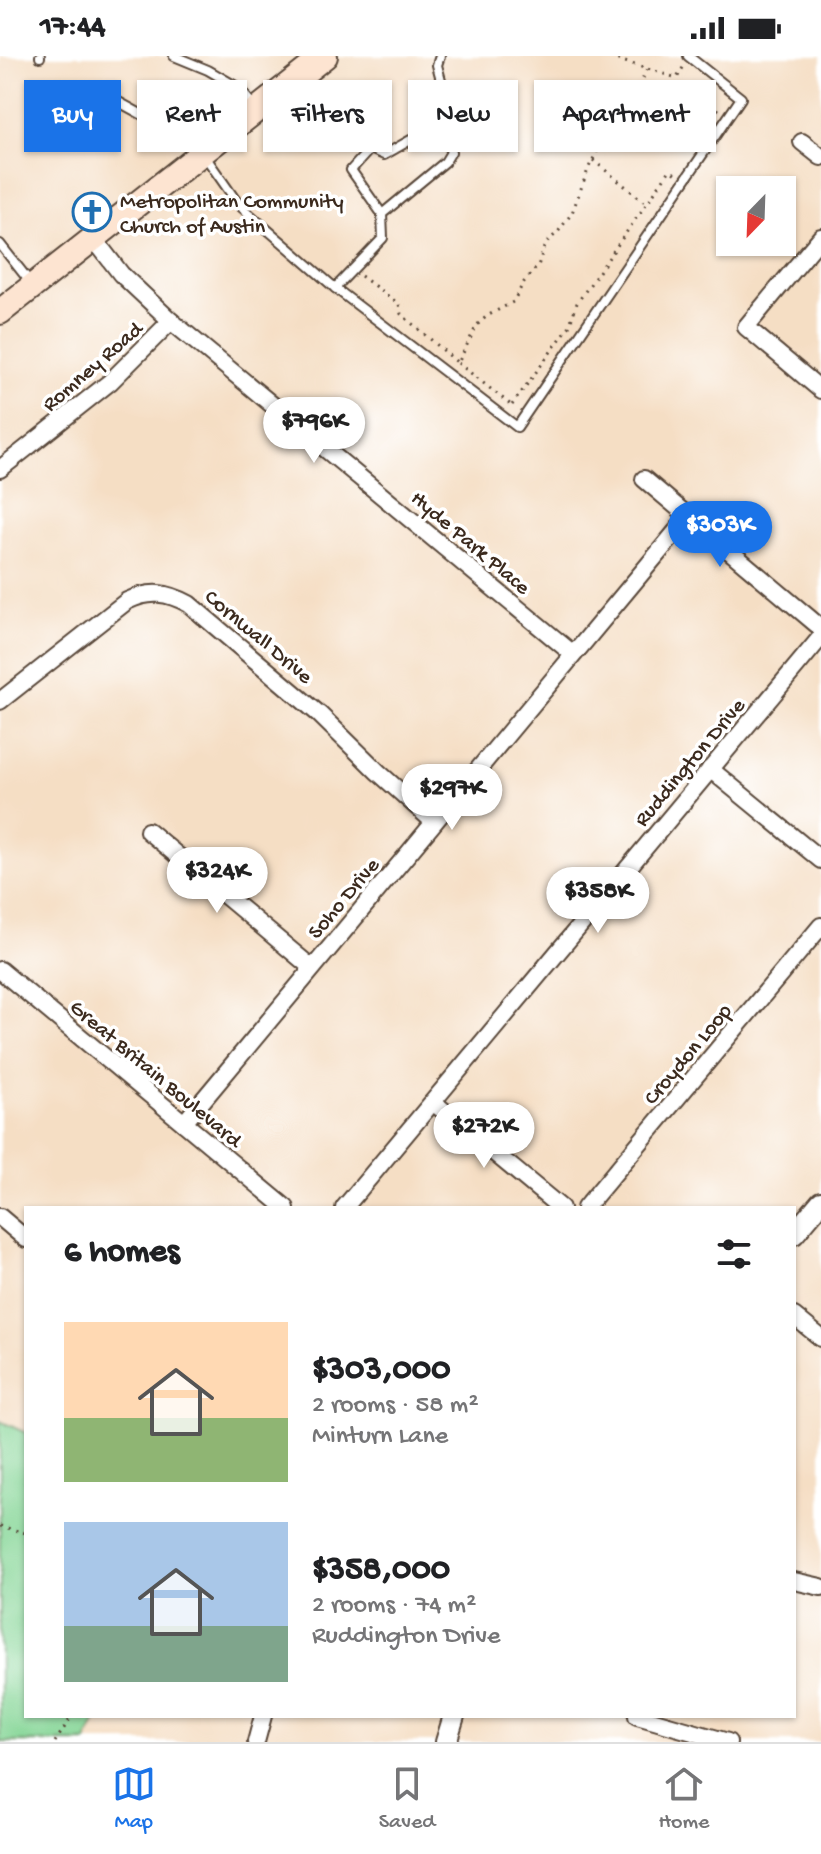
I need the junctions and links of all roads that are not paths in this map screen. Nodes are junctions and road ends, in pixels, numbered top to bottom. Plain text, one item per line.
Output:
1 (174, 56) edge
2 (440, 56) edge
3 (689, 56) edge
4 (322, 57) edge
5 (441, 80) edge
6 (257, 110) junction
7 (247, 118) edge
8 (408, 141) edge
9 (802, 142) dead end
10 (202, 152) joint
11 (451, 152) edge
12 (821, 157) edge
13 (382, 214) junction
14 (821, 237) edge
15 (94, 239) junction
16 (0, 244) edge
17 (33, 286) junction
18 (335, 288) junction
19 (0, 312) edge
20 (171, 321) junction
21 (821, 390) edge
22 (0, 469) edge
23 (644, 479) dead end
24 (689, 516) junction
25 (821, 628) edge
26 (821, 637) edge
27 (573, 654) junction
28 (0, 701) edge
29 (710, 769) junction
30 (434, 822) junction
31 (148, 831) dead end
32 (821, 860) edge
33 (821, 926) edge
34 (312, 968) junction
35 (0, 970) edge
36 (433, 1102) junction
37 (184, 1123) junction
38 (821, 1202) edge
39 (284, 1206) edge
40 (346, 1206) edge
41 (559, 1206) edge
42 (587, 1206) edge
43 (1, 1220) edge
44 (796, 1232) edge
45 (24, 1237) edge
46 (796, 1318) edge
47 (821, 1338) edge
48 (796, 1581) edge
49 (821, 1587) edge
50 (262, 1718) edge
51 (453, 1718) edge
52 (644, 1718) edge
53 (256, 1742) edge
54 (446, 1742) edge
55 (728, 1742) edge

1 - 6 lane
2 - 5 lane
3 - 18 lane
4 - 6 main road
6 - 7 main road
8 - 13 lane
9 - 12 street
10 - 15 main road
10 - 18 lane
11 - 13 lane
13 - 18 lane
14 - 21 street
15 - 17 main road
15 - 20 street, Hyde Park Place
16 - 17 lane
17 - 19 main road
20 - 22 street, Romney Road
20 - 27 street, Hyde Park Place
23 - 24 street
24 - 25 street
24 - 27 street, Soho Drive
26 - 29 street, Ruddington Drive
27 - 30 street, Soho Drive
28 - 30 street, Cornwall Drive
29 - 32 street
29 - 36 street, Ruddington Drive
30 - 34 street, Soho Drive
31 - 34 street
33 - 42 street, Croydon Loop
34 - 37 street, Soho Drive
35 - 37 street, Great Britain Boulevard
36 - 40 street, Ruddington Drive
36 - 41 street
37 - 39 street, Great Britain Boulevard
38 - 44 street
43 - 45 street
46 - 47 street
48 - 49 street
50 - 53 street
51 - 54 street
52 - 55 street

